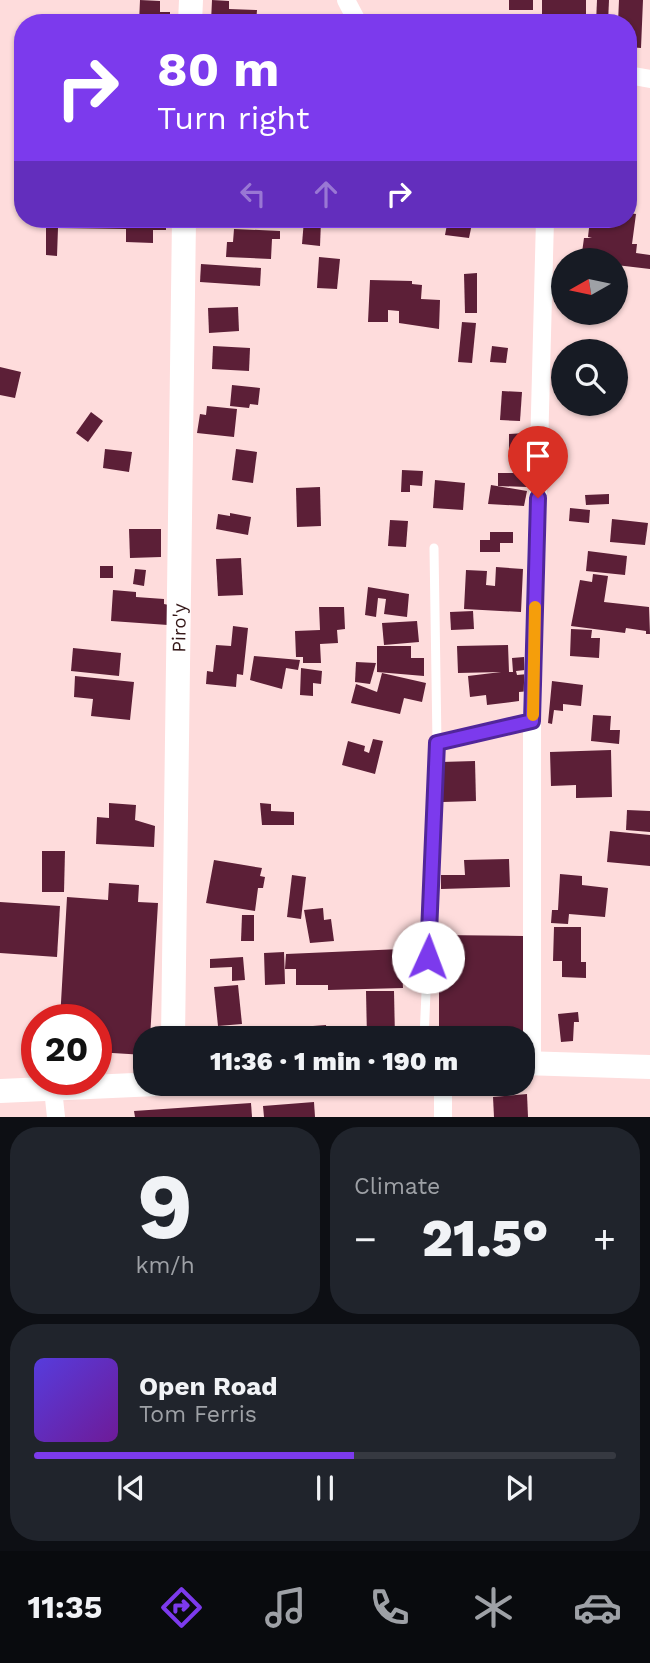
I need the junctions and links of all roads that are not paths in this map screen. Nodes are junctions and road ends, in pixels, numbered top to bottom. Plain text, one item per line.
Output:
1 (184, 228) edge
2 (545, 228) edge
3 (435, 548) dead end
4 (532, 721) junction
5 (437, 743) junction
6 (173, 1026) edge
7 (425, 1026) edge
8 (528, 1026) edge
9 (535, 1063) edge
10 (650, 1067) edge
11 (133, 1086) edge
12 (112, 1087) edge
13 (21, 1090) edge
14 (0, 1091) edge
15 (54, 1095) edge
16 (443, 1096) edge
17 (56, 1117) edge
18 (443, 1117) edge

1 - 6 main road, Piro'y
2 - 4 street
3 - 5 lane
4 - 5 lane
4 - 8 street
5 - 7 lane
9 - 10 main road
11 - 12 main road
13 - 14 main road
15 - 17 street
16 - 18 street

